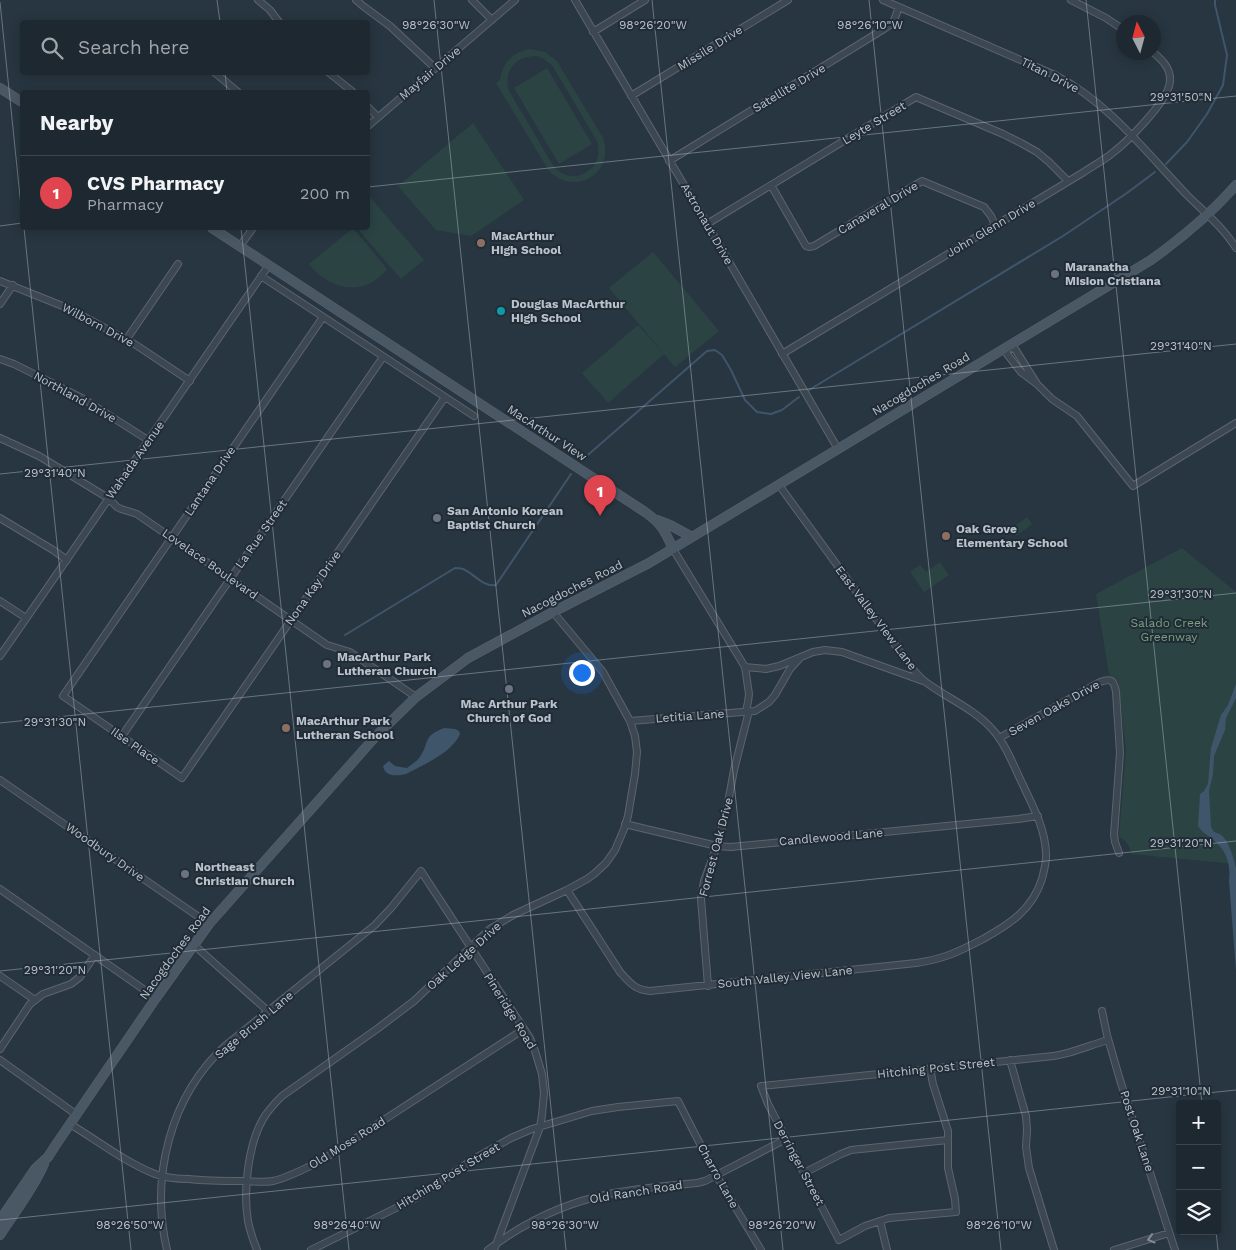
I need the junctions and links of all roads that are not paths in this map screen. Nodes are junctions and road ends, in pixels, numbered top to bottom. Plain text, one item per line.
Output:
1 (258, 0) edge
2 (356, 0) edge
3 (472, 0) edge
4 (515, 0) edge
5 (575, 0) edge
6 (644, 0) edge
7 (788, 0) edge
8 (883, 0) edge
9 (1071, 0) edge
10 (1088, 0) edge
11 (900, 7) junction
12 (1085, 7) junction
13 (278, 20) edge
14 (492, 20) junction
15 (1116, 25) edge
16 (593, 32) junction
17 (1160, 60) edge
18 (435, 68) junction
19 (218, 75) edge
20 (332, 75) edge
21 (0, 88) edge
22 (236, 90) edge
23 (350, 90) edge
24 (631, 96) junction
25 (20, 101) edge
26 (370, 109) edge
27 (378, 117) junction
28 (370, 124) edge
29 (1131, 136) junction
30 (669, 161) junction
31 (1068, 181) junction
32 (771, 185) junction
33 (1236, 185) edge
34 (1208, 215) junction
35 (707, 224) junction
36 (996, 225) junction
37 (215, 230) edge
38 (252, 230) edge
39 (240, 246) junction
40 (1236, 248) edge
41 (178, 264) dead end
42 (269, 264) junction
43 (261, 276) junction
44 (0, 281) edge
45 (13, 285) junction
46 (0, 304) edge
47 (323, 317) junction
48 (126, 340) junction
49 (1007, 347) junction
50 (782, 354) junction
51 (383, 356) junction
52 (0, 359) edge
53 (421, 365) junction
54 (414, 376) junction
55 (190, 381) junction
56 (445, 397) junction
57 (474, 416) dead end
58 (1236, 423) edge
59 (0, 438) edge
60 (148, 440) junction
61 (838, 449) junction
62 (779, 485) junction
63 (108, 498) junction
64 (0, 518) edge
65 (655, 519) junction
66 (171, 538) junction
67 (692, 538) junction
68 (673, 549) junction
69 (67, 560) junction
70 (230, 579) junction
71 (0, 601) edge
72 (553, 612) junction
73 (26, 618) junction
74 (291, 620) junction
75 (0, 656) edge
76 (800, 658) junction
77 (745, 667) junction
78 (927, 683) junction
79 (63, 696) joint
80 (416, 697) junction
81 (750, 711) junction
82 (630, 720) junction
83 (122, 736) junction
84 (999, 738) junction
85 (182, 778) joint
86 (0, 780) edge
87 (1038, 816) junction
88 (625, 824) junction
89 (717, 846) junction
90 (1119, 853) dead end
91 (421, 871) joint
92 (0, 889) edge
93 (567, 890) junction
94 (1034, 897) joint
95 (209, 924) junction
96 (194, 945) junction
97 (470, 947) junction
98 (96, 955) junction
99 (0, 976) edge
100 (708, 986) junction
101 (156, 998) junction
102 (35, 1000) junction
103 (1102, 1011) dead end
104 (268, 1012) junction
105 (524, 1029) junction
106 (1108, 1040) junction
107 (0, 1050) edge
108 (0, 1060) edge
109 (1010, 1060) junction
110 (930, 1068) junction
111 (761, 1086) joint
112 (678, 1101) joint
113 (77, 1115) junction
114 (70, 1124) junction
115 (540, 1126) junction
116 (786, 1138) junction
117 (948, 1140) junction
118 (48, 1157) junction
119 (804, 1173) junction
120 (161, 1176) junction
121 (716, 1176) junction
122 (247, 1181) junction
123 (0, 1220) edge
124 (880, 1221) junction
125 (1169, 1233) junction
126 (0, 1235) edge
127 (495, 1247) edge
128 (1133, 1247) edge
129 (167, 1250) edge
130 (257, 1250) edge
131 (311, 1250) edge
132 (488, 1250) edge
133 (760, 1250) edge
134 (886, 1250) edge
135 (1054, 1250) edge
136 (1114, 1250) edge
137 (1175, 1250) edge

1 - 13 street
2 - 18 street
3 - 14 street
4 - 14 street, Mayfair Drive
5 - 16 street, Astronaut Drive
6 - 16 street
7 - 24 street, Missile Drive
8 - 11 street, Titan Drive
9 - 12 street
10 - 12 street
11 - 29 street, Titan Drive
11 - 30 street, Satellite Drive
12 - 15 street
14 - 18 street, Mayfair Drive
16 - 24 street, Astronaut Drive
17 - 29 street, John Glenn Drive
18 - 27 street, Mayfair Drive
19 - 22 street
20 - 23 street
21 - 25 main road
24 - 30 street, Astronaut Drive
26 - 27 street
27 - 28 street, Mayfair Drive
29 - 31 street, John Glenn Drive
29 - 34 street, Titan Drive
30 - 35 street, Astronaut Drive
31 - 32 street, Leyte Street
31 - 36 street, John Glenn Drive
32 - 35 street, Leyte Street
32 - 36 street, Canaveral Drive
33 - 34 main road, Nacogdoches Road
34 - 40 street, Titan Drive
34 - 49 main road, Nacogdoches Road
35 - 50 street, Astronaut Drive
36 - 50 street, John Glenn Drive
37 - 39 main road, MacArthur View
38 - 39 street
39 - 42 main road, MacArthur View
41 - 48 street
42 - 43 street, Wahada Avenue
42 - 53 main road, MacArthur View
43 - 47 street
43 - 55 street, Wahada Avenue
44 - 45 street, Wilborn Drive
45 - 46 street
45 - 48 street, Wilborn Drive
47 - 51 street
47 - 66 street, Lantana Drive
48 - 55 street, Wilborn Drive
49 - 58 street
49 - 61 main road, Nacogdoches Road
50 - 61 street, Astronaut Drive
51 - 54 street
51 - 70 street, La Rue Street
52 - 60 street, Northland Drive
53 - 54 street
53 - 65 main road, MacArthur View
54 - 56 street
55 - 60 street, Wahada Avenue
56 - 57 street
56 - 74 street, Nona Kay Drive
59 - 63 street, Lovelace Boulevard
60 - 63 street, Wahada Avenue
61 - 62 main road, Nacogdoches Road
62 - 67 main road, Nacogdoches Road
62 - 78 street, East Valley View Lane
63 - 66 street, Lovelace Boulevard
63 - 69 street, Wahada Avenue
64 - 69 street
65 - 67 main road
65 - 68 main road, MacArthur View
66 - 70 street, Lovelace Boulevard
66 - 79 street, Lantana Drive
67 - 68 main road, Nacogdoches Road
68 - 72 main road, Nacogdoches Road
68 - 77 street
69 - 73 street, Wahada Avenue
70 - 74 street, Lovelace Boulevard
70 - 83 street, La Rue Street
71 - 73 street
72 - 80 main road, Nacogdoches Road
72 - 82 street, Oak Ledge Drive
73 - 75 street, Wahada Avenue
74 - 80 street, Lovelace Boulevard
74 - 85 street, Nona Kay Drive
76 - 77 street
76 - 78 street
76 - 81 street
77 - 81 street, Forrest Oak Drive
78 - 84 street, East Valley View Lane
79 - 83 street, Ilse Place
80 - 95 main road, Nacogdoches Road
81 - 82 street, Letitia Lane
81 - 89 street, Forrest Oak Drive
82 - 88 street, Oak Ledge Drive
83 - 85 street, Ilse Place
84 - 87 street, East Valley View Lane
84 - 90 street, Seven Oaks Drive
86 - 95 street, Woodbury Drive
87 - 89 street, Candlewood Lane
87 - 94 street, East Valley View Lane
88 - 89 street, Candlewood Lane
88 - 93 street, Oak Ledge Drive
89 - 100 street, Forrest Oak Drive
91 - 97 street, Pineridge Road
91 - 104 street, Sage Brush Lane
92 - 98 street
93 - 97 street, Oak Ledge Drive
93 - 100 street, South Valley View Lane
94 - 100 street, South Valley View Lane
95 - 96 main road, Nacogdoches Road
96 - 101 main road, Nacogdoches Road
96 - 104 street
97 - 105 street, Pineridge Road
97 - 122 street, Oak Ledge Drive
98 - 101 street
98 - 102 street
99 - 102 street
101 - 113 main road, Nacogdoches Road
102 - 107 street
103 - 106 street, Post Oak Lane
104 - 120 street, Sage Brush Lane
105 - 115 street, Pineridge Road
105 - 122 street, Old Moss Road
106 - 109 street, Hitching Post Street
106 - 125 street, Post Oak Lane
108 - 113 street
109 - 110 street, Hitching Post Street
109 - 135 street
110 - 111 street, Hitching Post Street
110 - 117 street
111 - 116 street, Derringer Street
112 - 115 street, Hitching Post Street
112 - 121 street, Charro Lane
113 - 114 main road, Nacogdoches Road
114 - 118 main road, Nacogdoches Road
114 - 120 street, Old Moss Road
115 - 127 street, Pineridge Road
115 - 131 street, Hitching Post Street
116 - 119 street, Derringer Street
116 - 121 street, Old Ranch Road
117 - 119 street
117 - 124 street
118 - 123 main road, Nacogdoches Road
118 - 126 main road, Nacogdoches Road
119 - 124 street, Derringer Street
120 - 122 street, Old Moss Road
120 - 129 street, Sage Brush Lane
121 - 127 street, Old Ranch Road
121 - 133 street, Charro Lane
122 - 130 street, Oak Ledge Drive
124 - 134 street
125 -> 128 street
125 - 137 street, Post Oak Lane
127 - 132 street, Old Ranch Road
128 - 136 street

